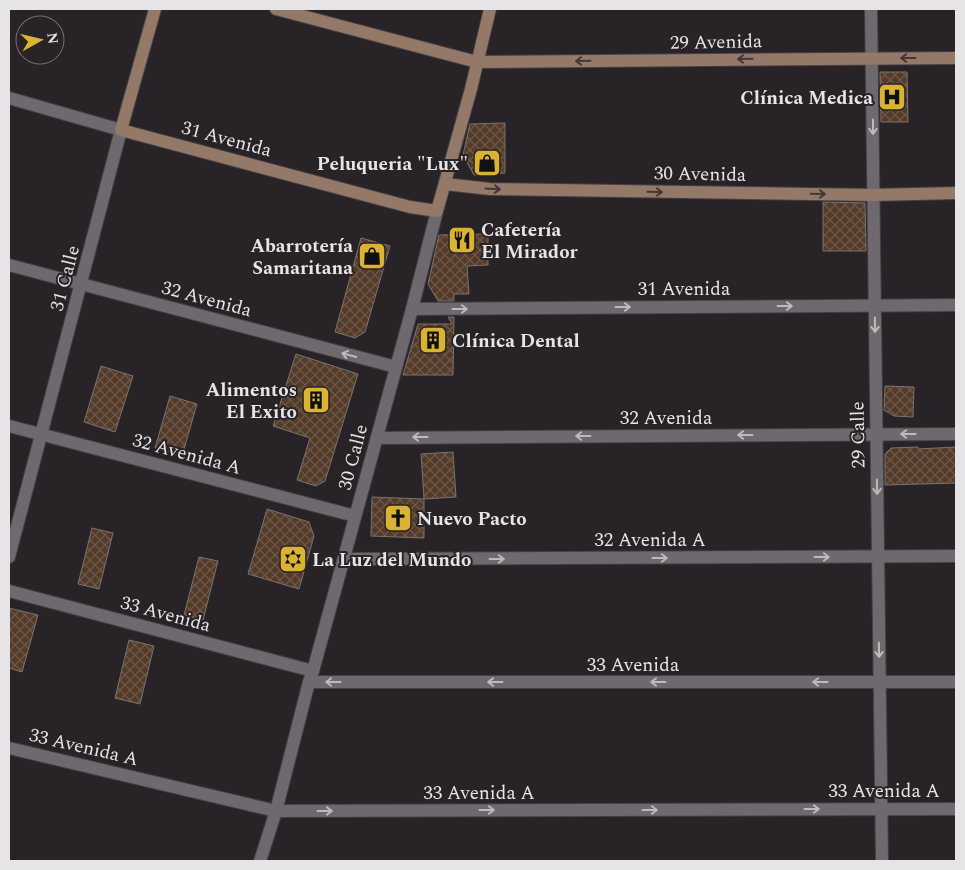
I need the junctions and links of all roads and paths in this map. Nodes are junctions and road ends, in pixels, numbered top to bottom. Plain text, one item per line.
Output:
1 (155, 9) edge
2 (276, 9) edge
3 (490, 9) edge
4 (872, 9) edge
5 (872, 58) junction
6 (956, 58) edge
7 (477, 62) junction
8 (9, 98) edge
9 (122, 130) junction
10 (445, 184) junction
11 (956, 193) edge
12 (873, 194) junction
13 (437, 211) junction
14 (9, 265) edge
15 (82, 285) junction
16 (956, 305) edge
17 (874, 306) junction
18 (412, 309) junction
19 (396, 367) junction
20 (9, 426) edge
21 (41, 434) junction
22 (876, 434) junction
23 (956, 434) edge
24 (376, 438) junction
25 (355, 516) junction
26 (956, 556) edge
27 (9, 557) edge
28 (878, 557) junction
29 (344, 559) junction
30 (9, 591) edge
31 (311, 677) junction
32 (880, 682) junction
33 (956, 682) edge
34 (9, 748) edge
35 (881, 809) junction
36 (956, 809) edge
37 (276, 811) junction
38 (260, 861) edge
39 (882, 861) edge

1 - 9 street, 31 Calle
2 - 7 street
3 - 7 street, 30 Calle
4 - 5 street, 29 Calle
6 -> 5 street, 29 Avenida
5 -> 7 street, 29 Avenida
5 -> 12 street, 29 Calle
7 - 10 street, 30 Calle
8 - 9 street, 31 Avenida
9 - 13 street, 31 Avenida
9 - 15 street, 31 Calle
10 -> 12 street, 30 Avenida
10 - 13 street, 30 Calle
11 - 12 street, 30 Avenida
12 - 17 street, 29 Calle
13 - 18 street, 30 Calle
14 - 15 street, 32 Avenida
19 -> 15 street, 32 Avenida
15 - 21 street, 31 Calle
16 - 17 street, 31 Avenida
18 -> 17 street, 31 Avenida
17 -> 22 street, 29 Calle
18 - 19 street, 30 Calle
19 - 24 street, 30 Calle
20 - 21 street, 32 Avenida A
21 - 25 street, 32 Avenida A
21 - 27 street, 31 Calle
23 -> 22 street, 32 Avenida
22 -> 24 street, 32 Avenida
22 -> 28 street, 29 Calle
24 - 25 street, 30 Calle
25 - 29 street, 30 Calle
26 - 28 street, 32 Avenida A
29 -> 28 street, 32 Avenida A
28 -> 32 street, 29 Calle
29 - 31 street, 30 Calle
30 - 31 street, 33 Avenida
32 -> 31 street, 33 Avenida
31 - 37 street, 30 Calle
32 - 33 street, 33 Avenida
32 - 35 street, 29 Calle
34 - 37 street, 33 Avenida A
35 - 36 street, 33 Avenida A
37 -> 35 street, 33 Avenida A
35 - 39 street, 29 Calle
37 - 38 street, 30 Calle

